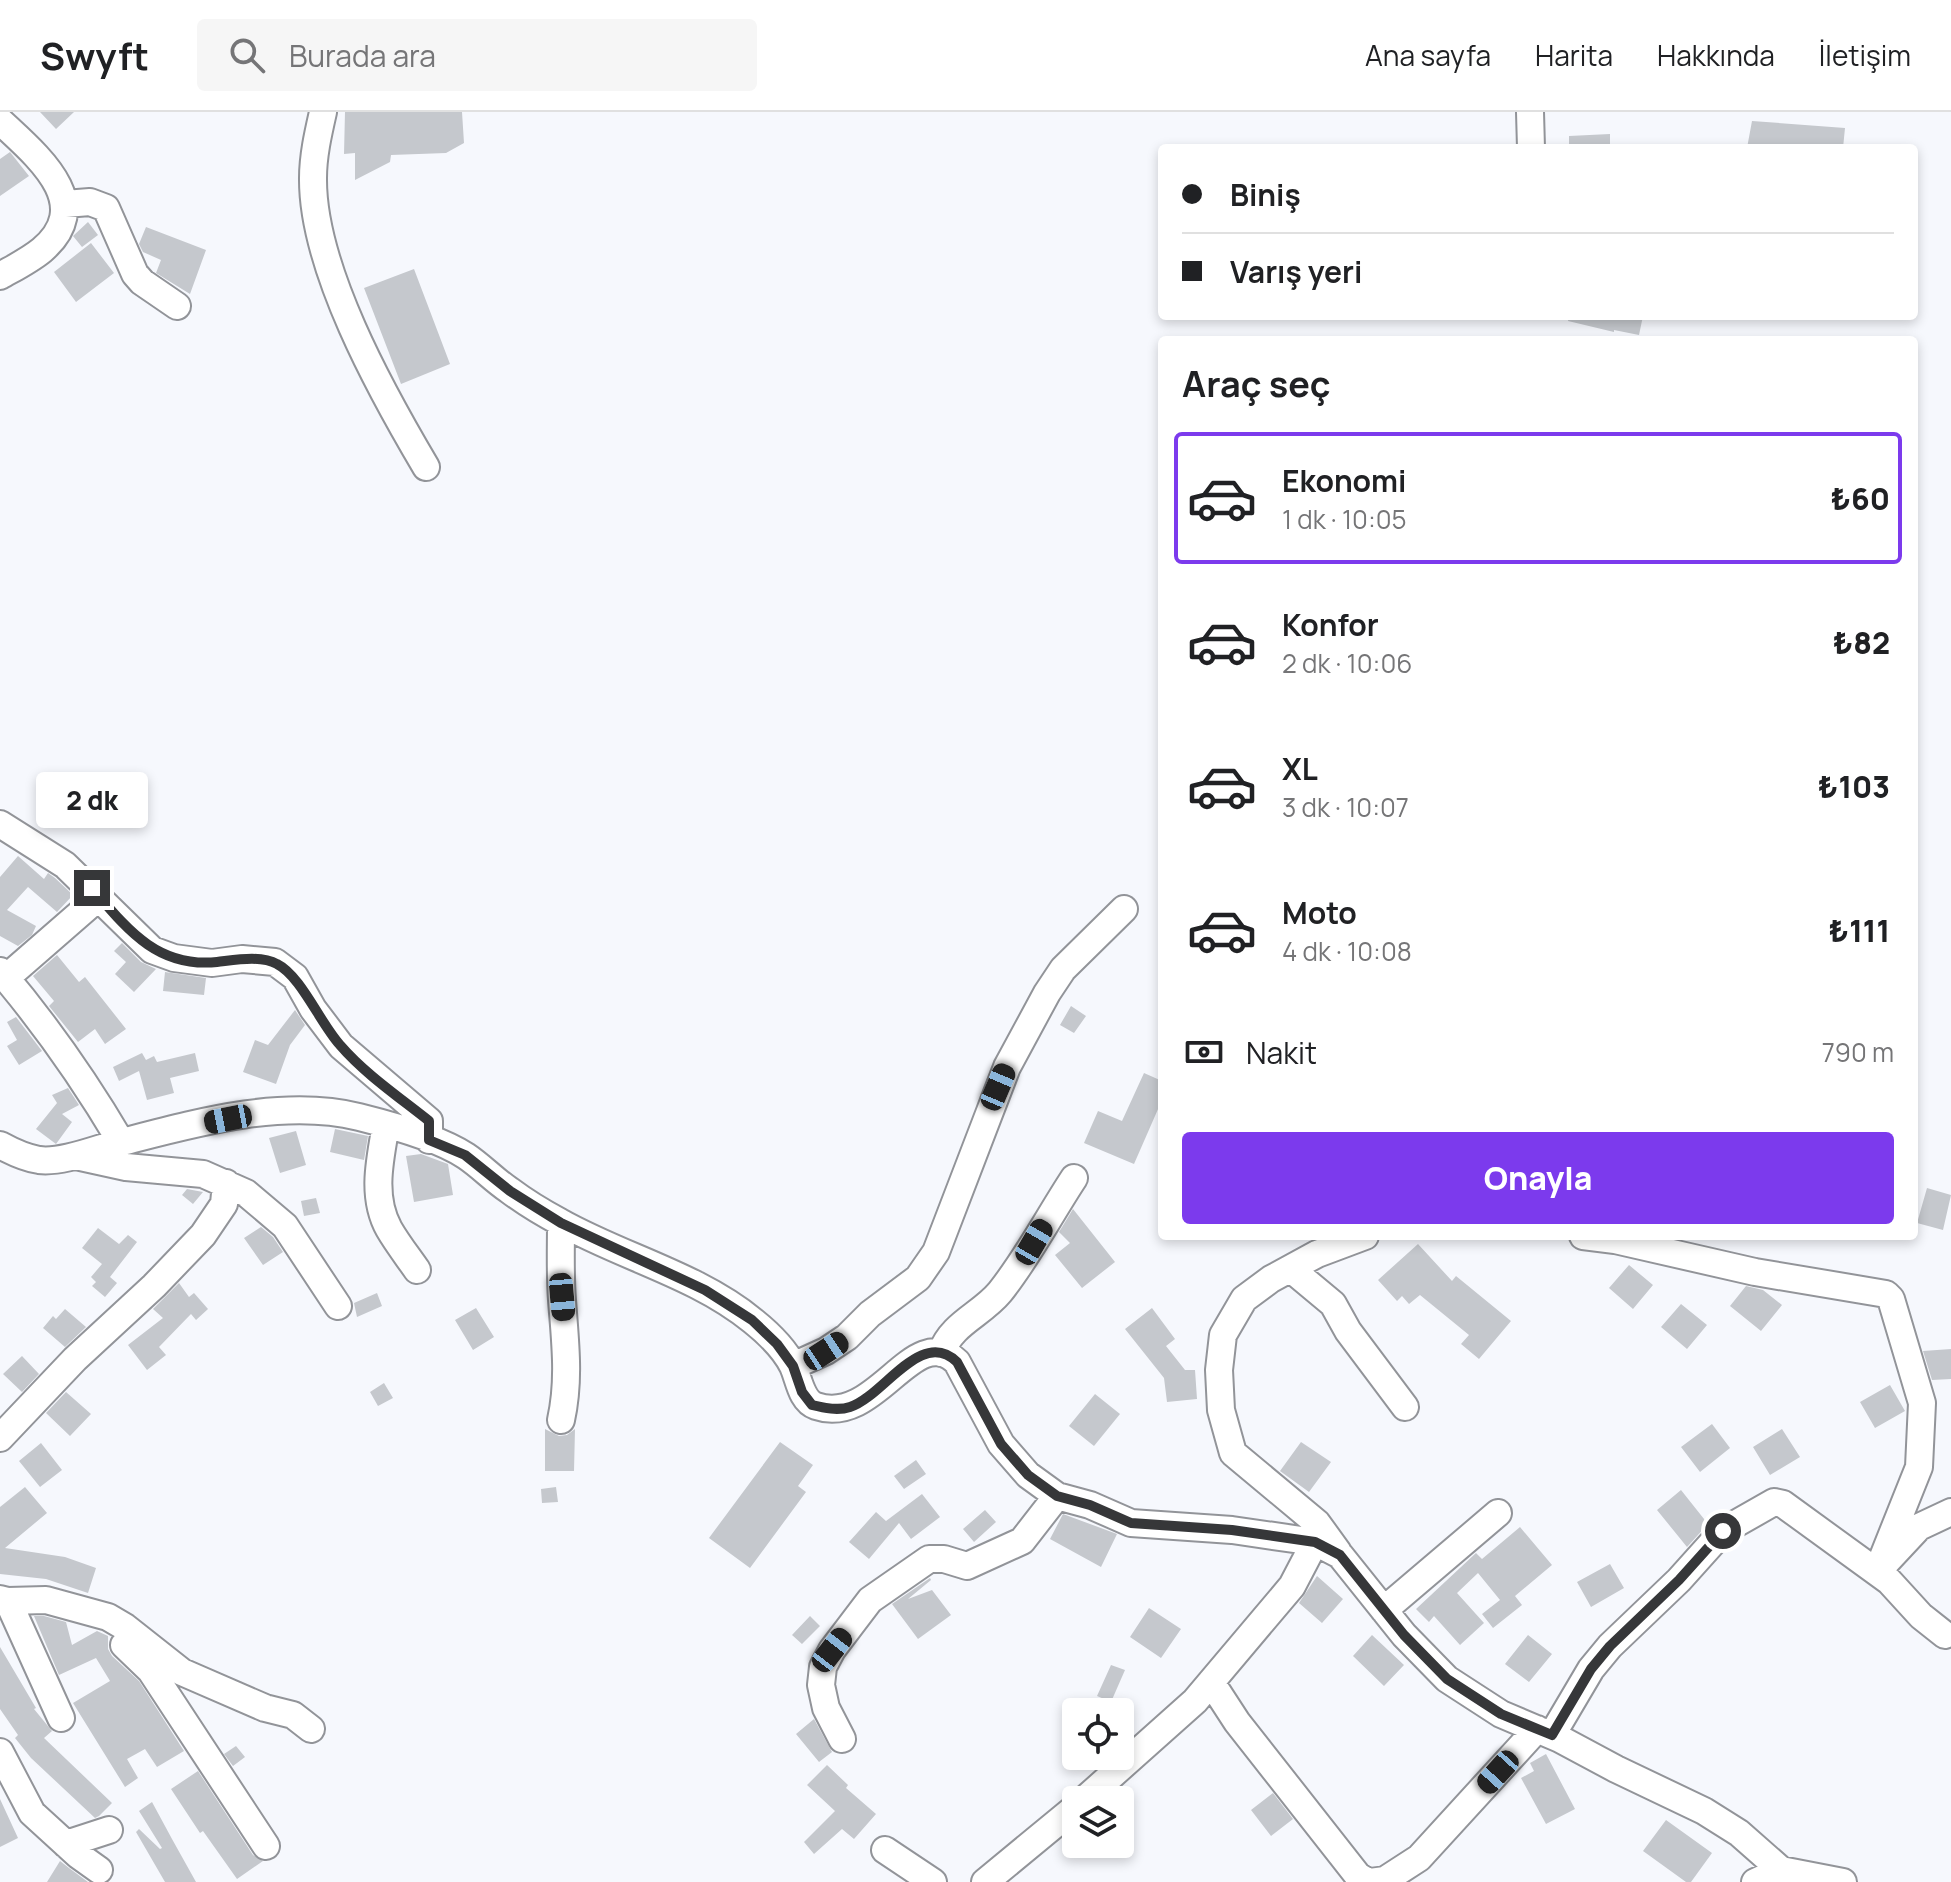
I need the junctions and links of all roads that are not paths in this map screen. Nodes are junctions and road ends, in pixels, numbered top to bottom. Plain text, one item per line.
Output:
1 (323, 112) edge
2 (1530, 112) edge
3 (5, 133) edge
4 (1531, 144) edge
5 (65, 204) junction
6 (0, 276) edge
7 (177, 306) dead end
8 (426, 467) dead end
9 (0, 824) edge
10 (99, 897) junction
11 (1124, 909) dead end
12 (3, 974) edge
13 (386, 1125) junction
14 (429, 1140) junction
15 (121, 1142) junction
16 (0, 1145) edge
17 (73, 1156) junction
18 (1074, 1178) dead end
19 (226, 1183) junction
20 (561, 1223) junction
21 (1354, 1240) edge
22 (1615, 1240) edge
23 (1291, 1269) junction
24 (417, 1270) dead end
25 (338, 1306) dead end
26 (941, 1353) junction
27 (793, 1366) junction
28 (1405, 1407) dead end
29 (561, 1420) dead end
30 (0, 1438) edge
31 (1057, 1496) junction
32 (1951, 1512) edge
33 (1498, 1513) dead end
34 (1315, 1542) junction
35 (1340, 1555) junction
36 (1877, 1572) junction
37 (4, 1600) edge
38 (1384, 1610) junction
39 (108, 1617) junction
40 (1945, 1635) dead end
41 (1211, 1682) junction
42 (61, 1718) dead end
43 (311, 1729) dead end
44 (1544, 1732) junction
45 (842, 1739) dead end
46 (0, 1752) edge
47 (1100, 1786) edge
48 (1062, 1819) edge
49 (109, 1830) dead end
50 (66, 1844) junction
51 (266, 1846) dead end
52 (885, 1850) dead end
53 (99, 1870) dead end
54 (1781, 1870) junction
55 (933, 1882) edge
56 (985, 1882) edge
57 (1369, 1882) edge
58 (1377, 1882) edge
59 (1755, 1882) edge
60 (1843, 1882) edge

1 - 8 street
2 - 4 street
3 - 5 street
5 - 6 street
5 - 7 street
9 - 10 street
10 - 12 street
10 - 14 street
11 - 27 street
12 - 15 street
13 - 14 street
13 - 15 street
13 - 24 street
14 - 20 street
15 - 17 street
16 - 17 street
17 - 19 street
18 - 26 street
19 - 25 street
19 - 30 street
20 - 27 street
20 - 29 street
21 - 23 street
22 - 36 street
23 - 28 street
23 - 35 street
26 - 27 street
26 - 31 street
31 - 34 street
31 - 45 street
32 - 36 street
33 - 38 street
34 - 35 street
34 - 41 street
35 - 38 street
36 - 40 street
36 - 44 street
37 - 39 street
37 - 42 street
38 - 44 street
39 - 43 street
39 - 51 street
41 - 47 street
41 - 57 street
44 - 54 street
44 - 58 street
46 - 50 street
48 - 56 street
49 - 50 street
50 - 53 street
52 - 55 street
54 - 59 street
54 - 60 street
57 - 58 street

